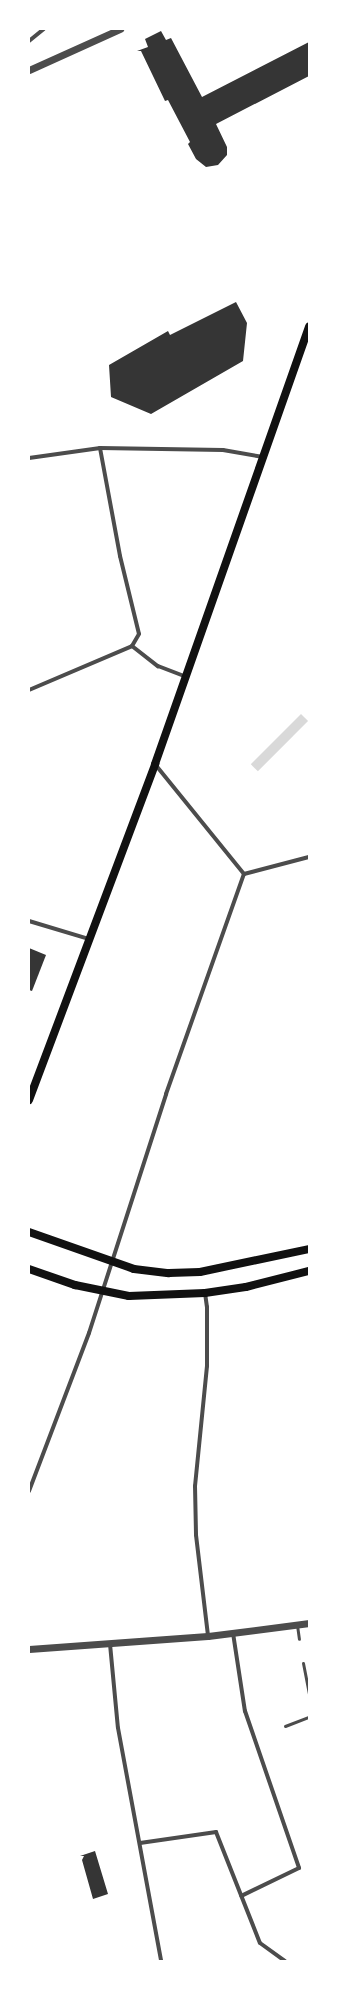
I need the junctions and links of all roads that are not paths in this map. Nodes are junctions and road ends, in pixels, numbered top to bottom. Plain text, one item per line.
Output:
1 (44, 29) edge
2 (120, 29) edge
3 (29, 42) edge
4 (29, 70) edge
5 (309, 326) edge
6 (100, 448) junction
7 (263, 457) junction
8 (29, 458) edge
9 (132, 646) junction
10 (186, 677) junction
11 (29, 690) edge
12 (155, 764) junction
13 (309, 857) edge
14 (244, 874) junction
15 (29, 921) edge
16 (90, 940) junction
17 (29, 1100) edge
18 (29, 1232) edge
19 (309, 1249) edge
20 (112, 1261) junction
21 (29, 1269) edge
22 (309, 1271) edge
23 (102, 1291) junction
24 (205, 1293) junction
25 (29, 1491) edge
26 (309, 1623) edge
27 (297, 1624) junction
28 (233, 1633) junction
29 (208, 1636) junction
30 (299, 1639) dead end
31 (110, 1644) junction
32 (29, 1648) edge
33 (303, 1663) dead end
34 (309, 1695) edge
35 (309, 1717) edge
36 (285, 1726) dead end
37 (140, 1843) junction
38 (241, 1896) junction
39 (161, 1961) edge
40 (285, 1961) edge

1 - 3 street
2 - 4 street
5 - 7 main road
6 - 7 street
6 - 8 street
6 - 9 street
7 - 10 main road
9 - 10 street
9 - 11 street
10 - 12 main road
12 - 14 street
12 - 16 main road
13 - 14 street
14 - 20 street
15 - 16 street
16 - 17 main road
18 - 20 main road
19 - 20 main road
20 - 23 street
21 - 23 main road
22 - 24 main road
23 - 24 main road
23 - 25 street
24 - 29 street
26 - 27 street
27 - 28 street
27 - 30 lane
28 - 29 street
28 - 38 street
29 - 31 street
31 - 32 street
31 - 37 street
33 - 34 lane
35 - 36 lane
37 - 38 street
37 - 39 street
38 - 40 street

